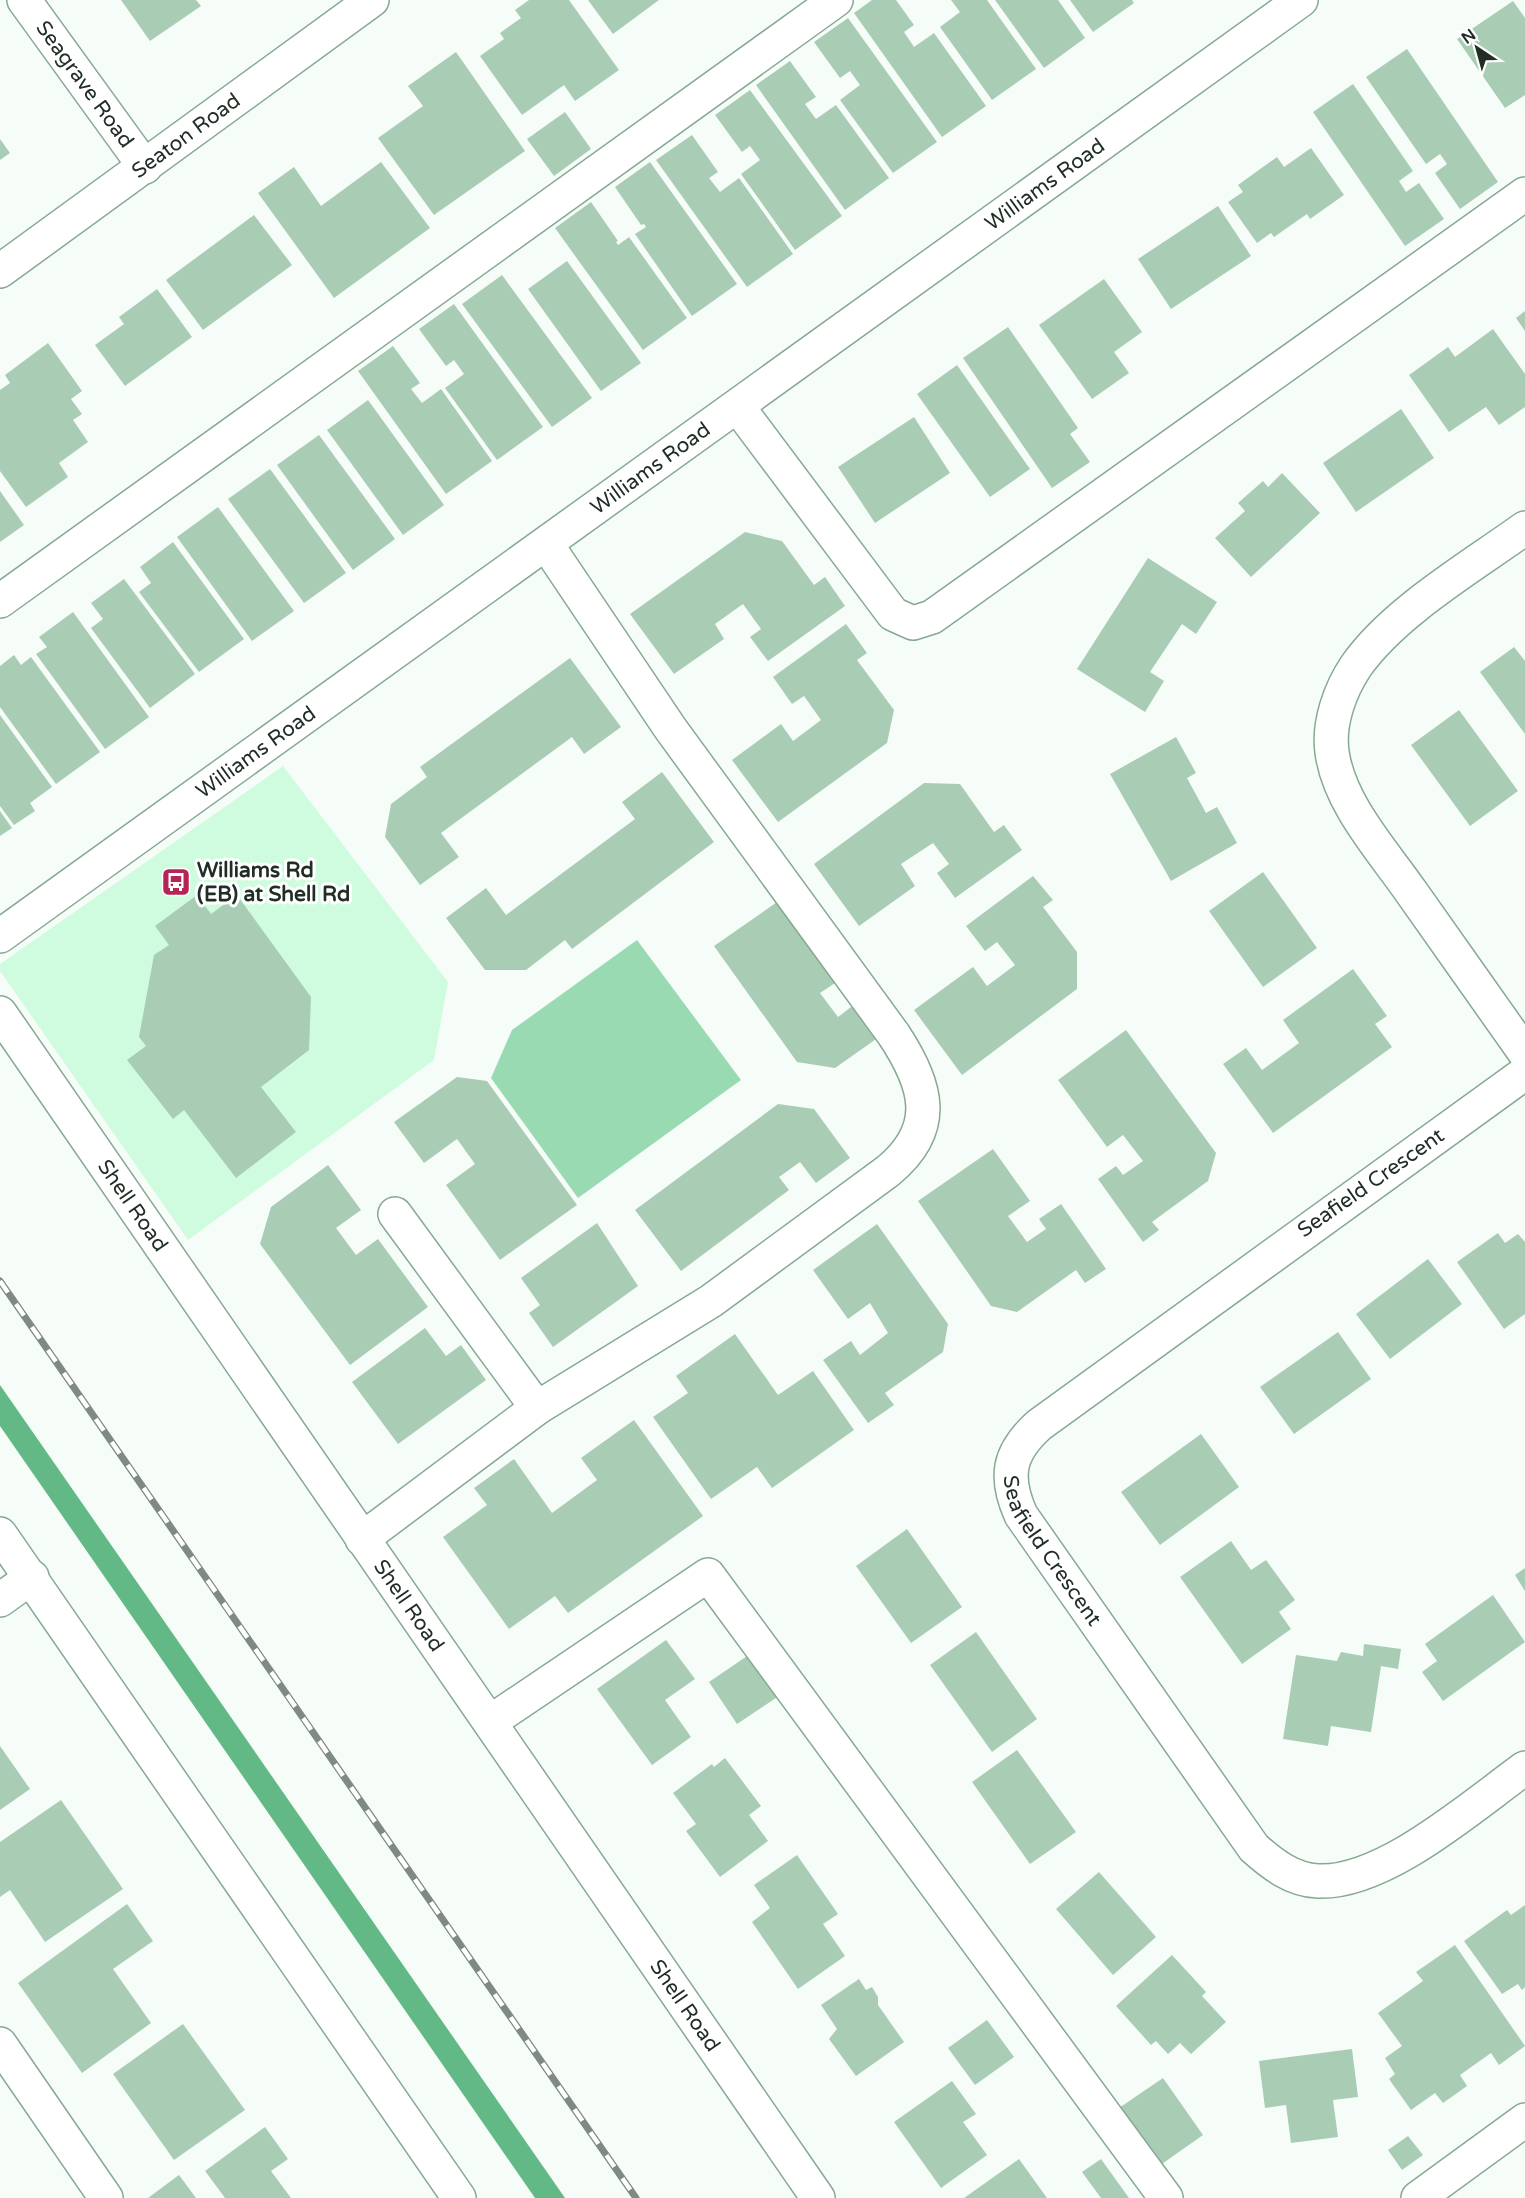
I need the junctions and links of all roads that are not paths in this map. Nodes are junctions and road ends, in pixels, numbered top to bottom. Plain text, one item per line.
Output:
1 (24, 0) edge
2 (372, 0) edge
3 (836, 0) edge
4 (1301, 0) edge
5 (145, 167) junction
6 (1525, 194) edge
7 (0, 271) edge
8 (738, 407) junction
9 (1525, 528) edge
10 (546, 545) junction
11 (0, 601) edge
12 (0, 936) edge
13 (0, 1013) edge
14 (1525, 1053) edge
15 (1525, 1073) edge
16 (395, 1214) dead end
17 (537, 1408) junction
18 (0, 1534) edge
19 (362, 1539) junction
20 (32, 1577) junction
21 (0, 1600) edge
22 (490, 1722) junction
23 (1525, 1768) edge
24 (0, 2044) edge
25 (1525, 2120) edge
26 (106, 2198) edge
27 (459, 2198) edge
28 (818, 2198) edge
29 (1166, 2198) edge
30 (1418, 2198) edge

1 - 5 street, Seagrave Road
2 - 5 street, Seaton Road
3 - 11 street
4 - 8 street, Williams Road
5 - 7 street, Seaton Road
6 - 8 street
8 - 10 street, Williams Road
9 - 14 street
10 - 12 street, Williams Road
10 - 17 street
13 - 19 street, Shell Road
15 - 23 street, Seafield Crescent
16 - 17 street
17 - 19 street
18 - 20 street
19 - 22 street, Shell Road
20 - 21 street
20 - 27 street
22 - 28 street, Shell Road
22 - 29 street
24 - 26 street
25 - 30 street

